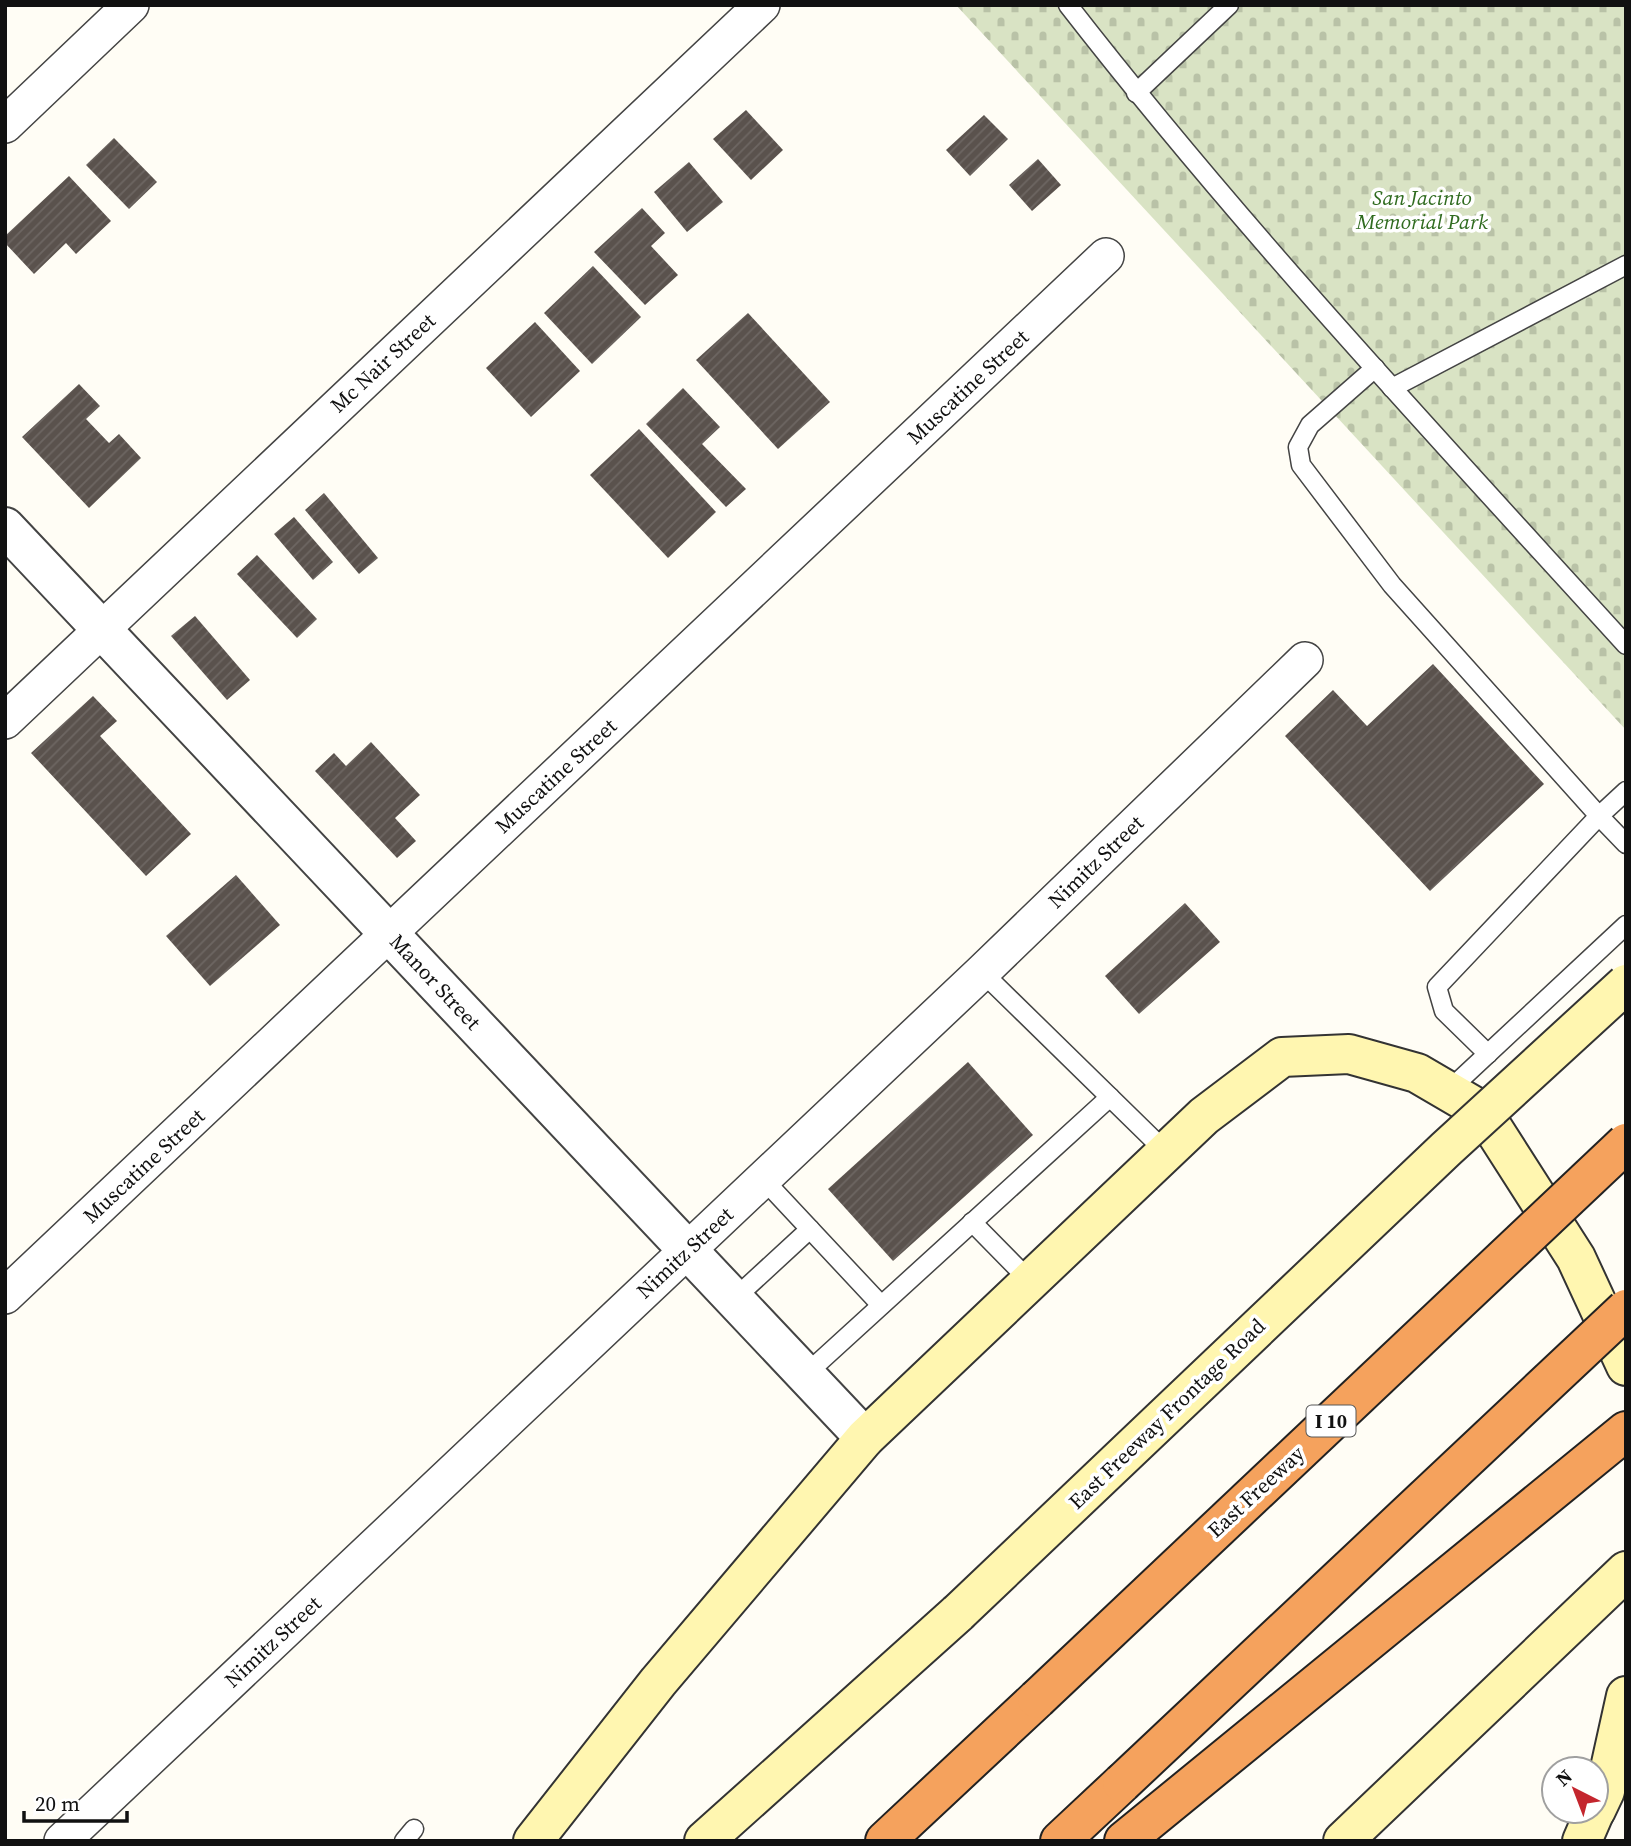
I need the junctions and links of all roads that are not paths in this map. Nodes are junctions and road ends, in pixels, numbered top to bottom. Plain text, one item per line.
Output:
1 (131, 5) edge
2 (762, 5) edge
3 (1068, 5) edge
4 (1229, 5) edge
5 (1136, 93) junction
6 (5, 124) edge
7 (1106, 256) dead end
8 (1626, 265) edge
9 (1375, 368) junction
10 (1392, 388) junction
11 (5, 527) edge
12 (102, 629) junction
13 (1626, 645) edge
14 (1305, 660) dead end
15 (5, 721) edge
16 (1626, 791) edge
17 (1600, 816) junction
18 (1626, 844) edge
19 (1626, 925) edge
20 (389, 934) junction
21 (982, 972) junction
22 (1626, 984) edge
23 (1488, 1055) junction
24 (1448, 1091) junction
25 (1110, 1097) junction
26 (1626, 1143) edge
27 (1166, 1152) junction
28 (763, 1179) junction
29 (972, 1222) junction
30 (810, 1228) junction
31 (688, 1250) junction
32 (1031, 1282) junction
33 (5, 1296) edge
34 (734, 1299) junction
35 (881, 1305) junction
36 (1626, 1309) edge
37 (1626, 1366) edge
38 (805, 1375) junction
39 (1626, 1431) edge
40 (865, 1438) junction
41 (1626, 1571) edge
42 (1626, 1696) edge
43 (1610, 1768) edge
44 (1589, 1825) edge
45 (62, 1841) edge
46 (533, 1841) edge
47 (704, 1841) edge
48 (885, 1841) edge
49 (1060, 1841) edge
50 (1124, 1841) edge
51 (1343, 1841) edge
52 (1582, 1841) edge

1 - 6 street
2 - 12 street, Mc Nair Street
3 - 5 lane
4 - 5 lane
5 - 9 lane
7 - 20 street, Muscatine Street
8 - 10 lane
9 - 10 lane
9 - 17 lane
10 - 13 lane
11 - 12 street, Manor Street
12 - 15 street, Mc Nair Street
12 - 20 street, Manor Street
14 - 21 street, Nimitz Street
16 - 17 lane
17 - 18 lane
17 - 23 lane
19 - 23 lane
20 - 31 street, Manor Street
20 - 33 street, Muscatine Street
21 - 25 lane
21 - 28 street, Nimitz Street
22 - 47 main road, East Freeway Frontage Road, bridge
23 - 24 lane
24 - 27 main road
24 - 37 main road
25 - 27 lane
25 - 29 lane
26 - 48 highway, East Freeway / I 10, bridge
27 - 32 main road
28 - 30 lane
28 - 31 street, Nimitz Street
29 - 32 lane
29 - 35 lane
30 - 34 lane
30 - 35 lane
31 - 34 street, Manor Street
31 - 45 street, Nimitz Street
32 - 40 main road
34 - 38 street, Manor Street
35 - 38 lane
36 - 49 highway, bridge
38 - 40 street, Manor Street
39 - 50 highway
40 - 46 main road
41 - 51 main road
42 - 43 main road
44 - 52 main road

